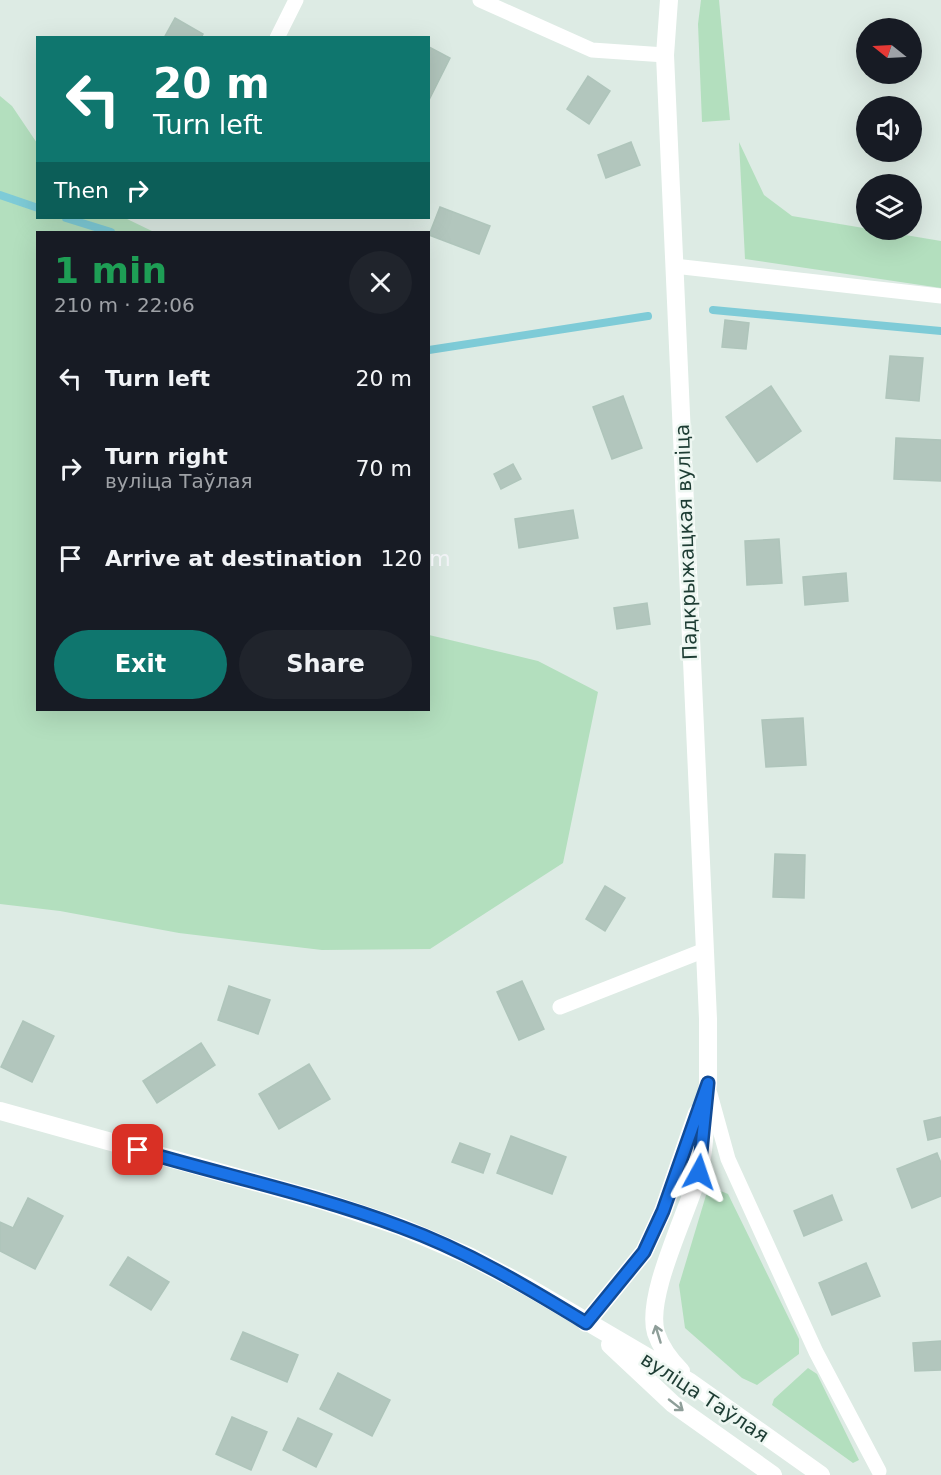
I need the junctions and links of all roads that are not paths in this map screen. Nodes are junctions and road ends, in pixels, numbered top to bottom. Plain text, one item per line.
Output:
1 (296, 0) edge
2 (480, 0) edge
3 (669, 0) edge
4 (278, 36) edge
5 (665, 55) junction
6 (674, 266) junction
7 (941, 296) edge
8 (705, 950) junction
9 (560, 1007) dead end
10 (708, 1083) junction
11 (0, 1111) edge
12 (586, 1323) junction
13 (690, 1382) junction
14 (879, 1470) dead end
15 (773, 1475) edge
16 (821, 1475) edge

1 - 4 lane
2 - 5 lane
3 - 5 main road, Падкрыжацкая вуліца
5 - 6 main road, Падкрыжацкая вуліца
6 - 7 lane
6 - 8 main road, Падкрыжацкая вуліца
8 - 9 lane
8 - 10 main road, Падкрыжацкая вуліца
10 - 12 main road
13 -> 10 main road
10 - 14 lane
11 - 12 main road, вуліца Таўлая
12 - 13 main road, вуліца Таўлая
12 -> 15 main road, вуліца Таўлая
13 - 16 main road, вуліца Таўлая

